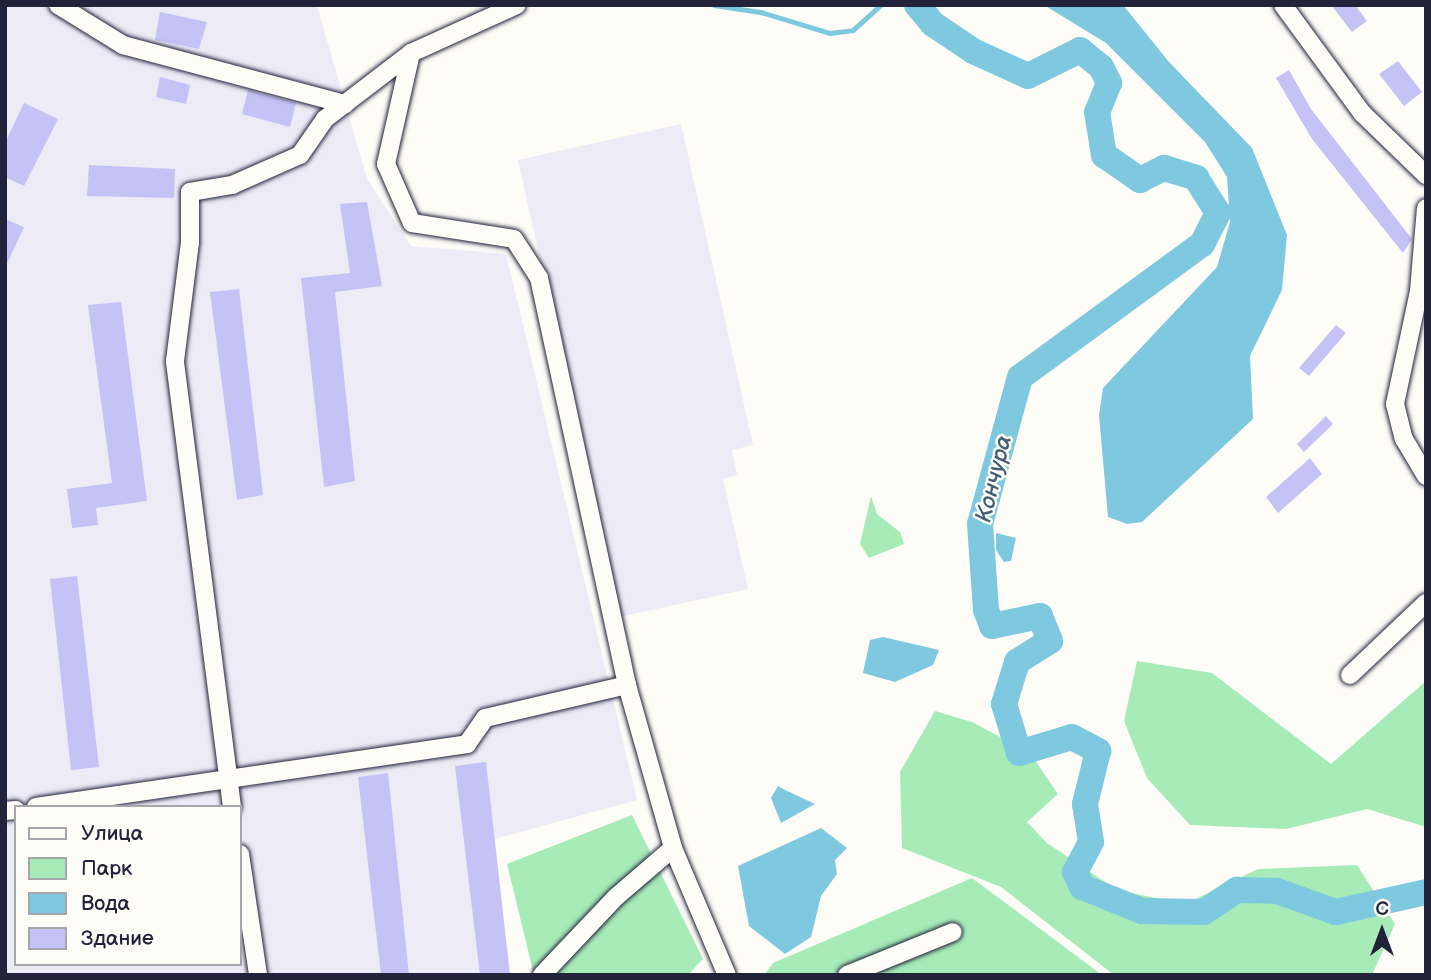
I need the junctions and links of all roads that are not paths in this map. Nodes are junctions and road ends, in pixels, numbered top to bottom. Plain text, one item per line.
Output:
1 (58, 5) edge
2 (517, 5) edge
3 (1283, 5) edge
4 (411, 52) junction
5 (345, 104) junction
6 (1426, 175) edge
7 (1426, 208) edge
8 (1422, 296) edge
9 (1426, 476) edge
10 (1426, 603) edge
11 (1350, 675) dead end
12 (627, 685) junction
13 (228, 779) junction
14 (50, 805) edge
15 (233, 805) edge
16 (673, 848) junction
17 (242, 868) edge
18 (953, 932) dead end
19 (258, 975) edge
20 (542, 975) edge
21 (727, 975) edge
22 (847, 975) edge

1 - 5 street
2 - 4 street
3 - 6 street
4 - 5 street
4 - 12 street
5 - 13 street
7 - 8 street
8 - 9 street
10 - 11 street
12 - 13 street
12 - 16 street
13 - 14 street
13 - 15 street
16 - 20 street
16 - 21 street
17 - 19 street
18 - 22 street

